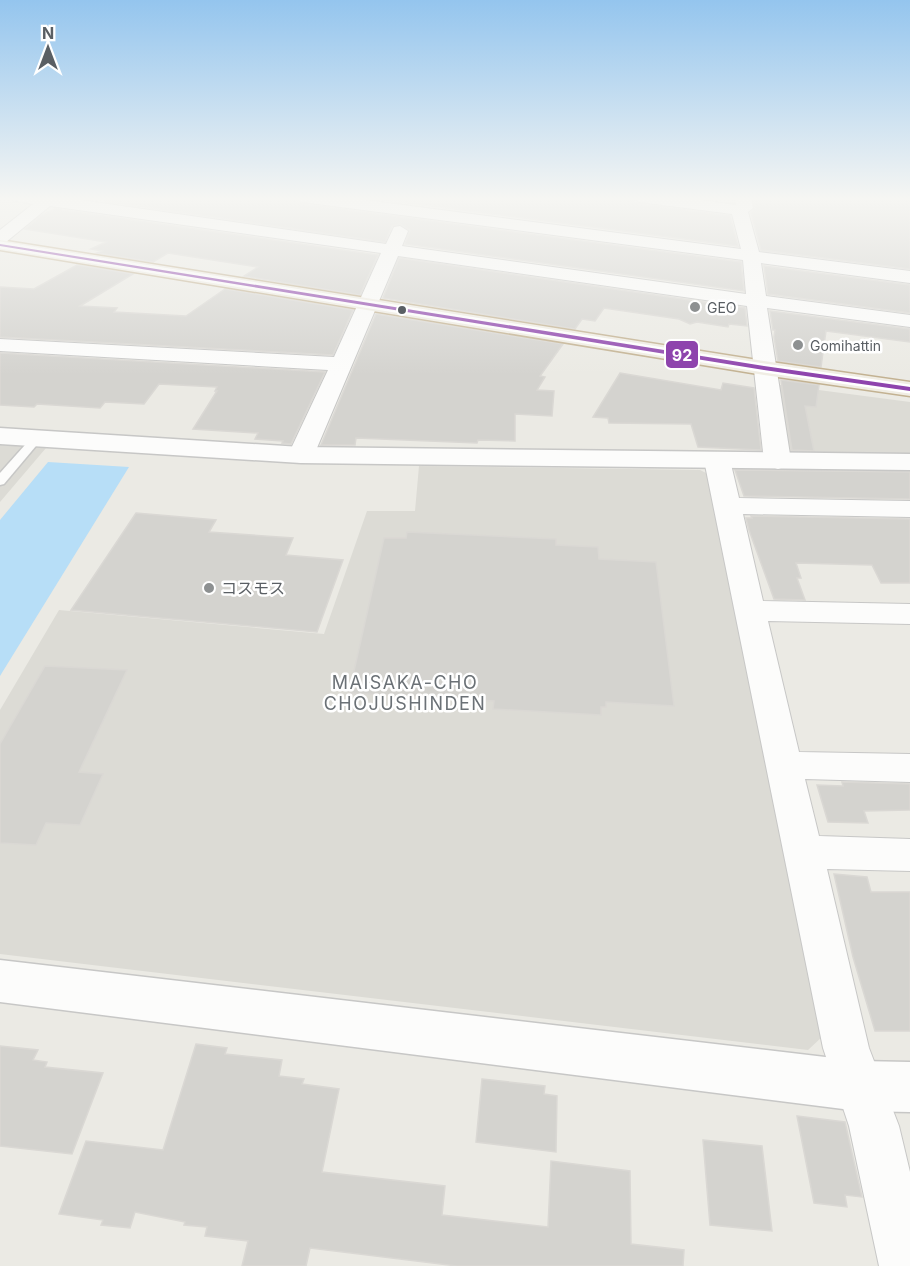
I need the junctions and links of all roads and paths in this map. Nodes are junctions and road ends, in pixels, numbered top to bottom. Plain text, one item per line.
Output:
1 (69, 256) edge
2 (389, 256) edge
3 (441, 256) edge
4 (751, 256) joint
5 (910, 277) edge
6 (756, 302) junction
7 (368, 304) junction
8 (910, 321) edge
9 (0, 345) edge
10 (341, 364) junction
11 (765, 368) junction
12 (910, 389) edge
13 (0, 436) edge
14 (37, 438) junction
15 (301, 455) junction
16 (0, 460) edge
17 (717, 460) junction
18 (17, 461) junction
19 (778, 461) junction
20 (910, 462) edge
21 (0, 481) edge
22 (728, 506) junction
23 (910, 509) edge
24 (751, 611) junction
25 (910, 614) edge
26 (784, 765) junction
27 (910, 768) edge
28 (803, 852) junction
29 (910, 855) edge
30 (0, 981) edge
31 (859, 1086) junction
32 (910, 1087) edge
33 (906, 1266) edge

1 - 7 highway
2 - 7 street
3 - 6 street
4 - 5 street
4 - 6 street
6 - 8 street
6 - 11 street
7 - 10 street
7 - 11 highway
9 - 10 street
10 - 15 street
11 - 12 highway
11 - 19 street
13 - 14 street
14 - 15 street
14 - 18 lane
15 - 17 street
16 - 18 lane
17 - 19 street
17 - 22 street
18 - 21 lane
19 - 20 street
22 - 23 street
22 - 24 street
24 - 25 street
24 - 26 street
26 - 27 street
26 - 28 street
28 - 29 street
28 - 31 street
30 - 31 street
31 - 32 street
31 - 33 street

